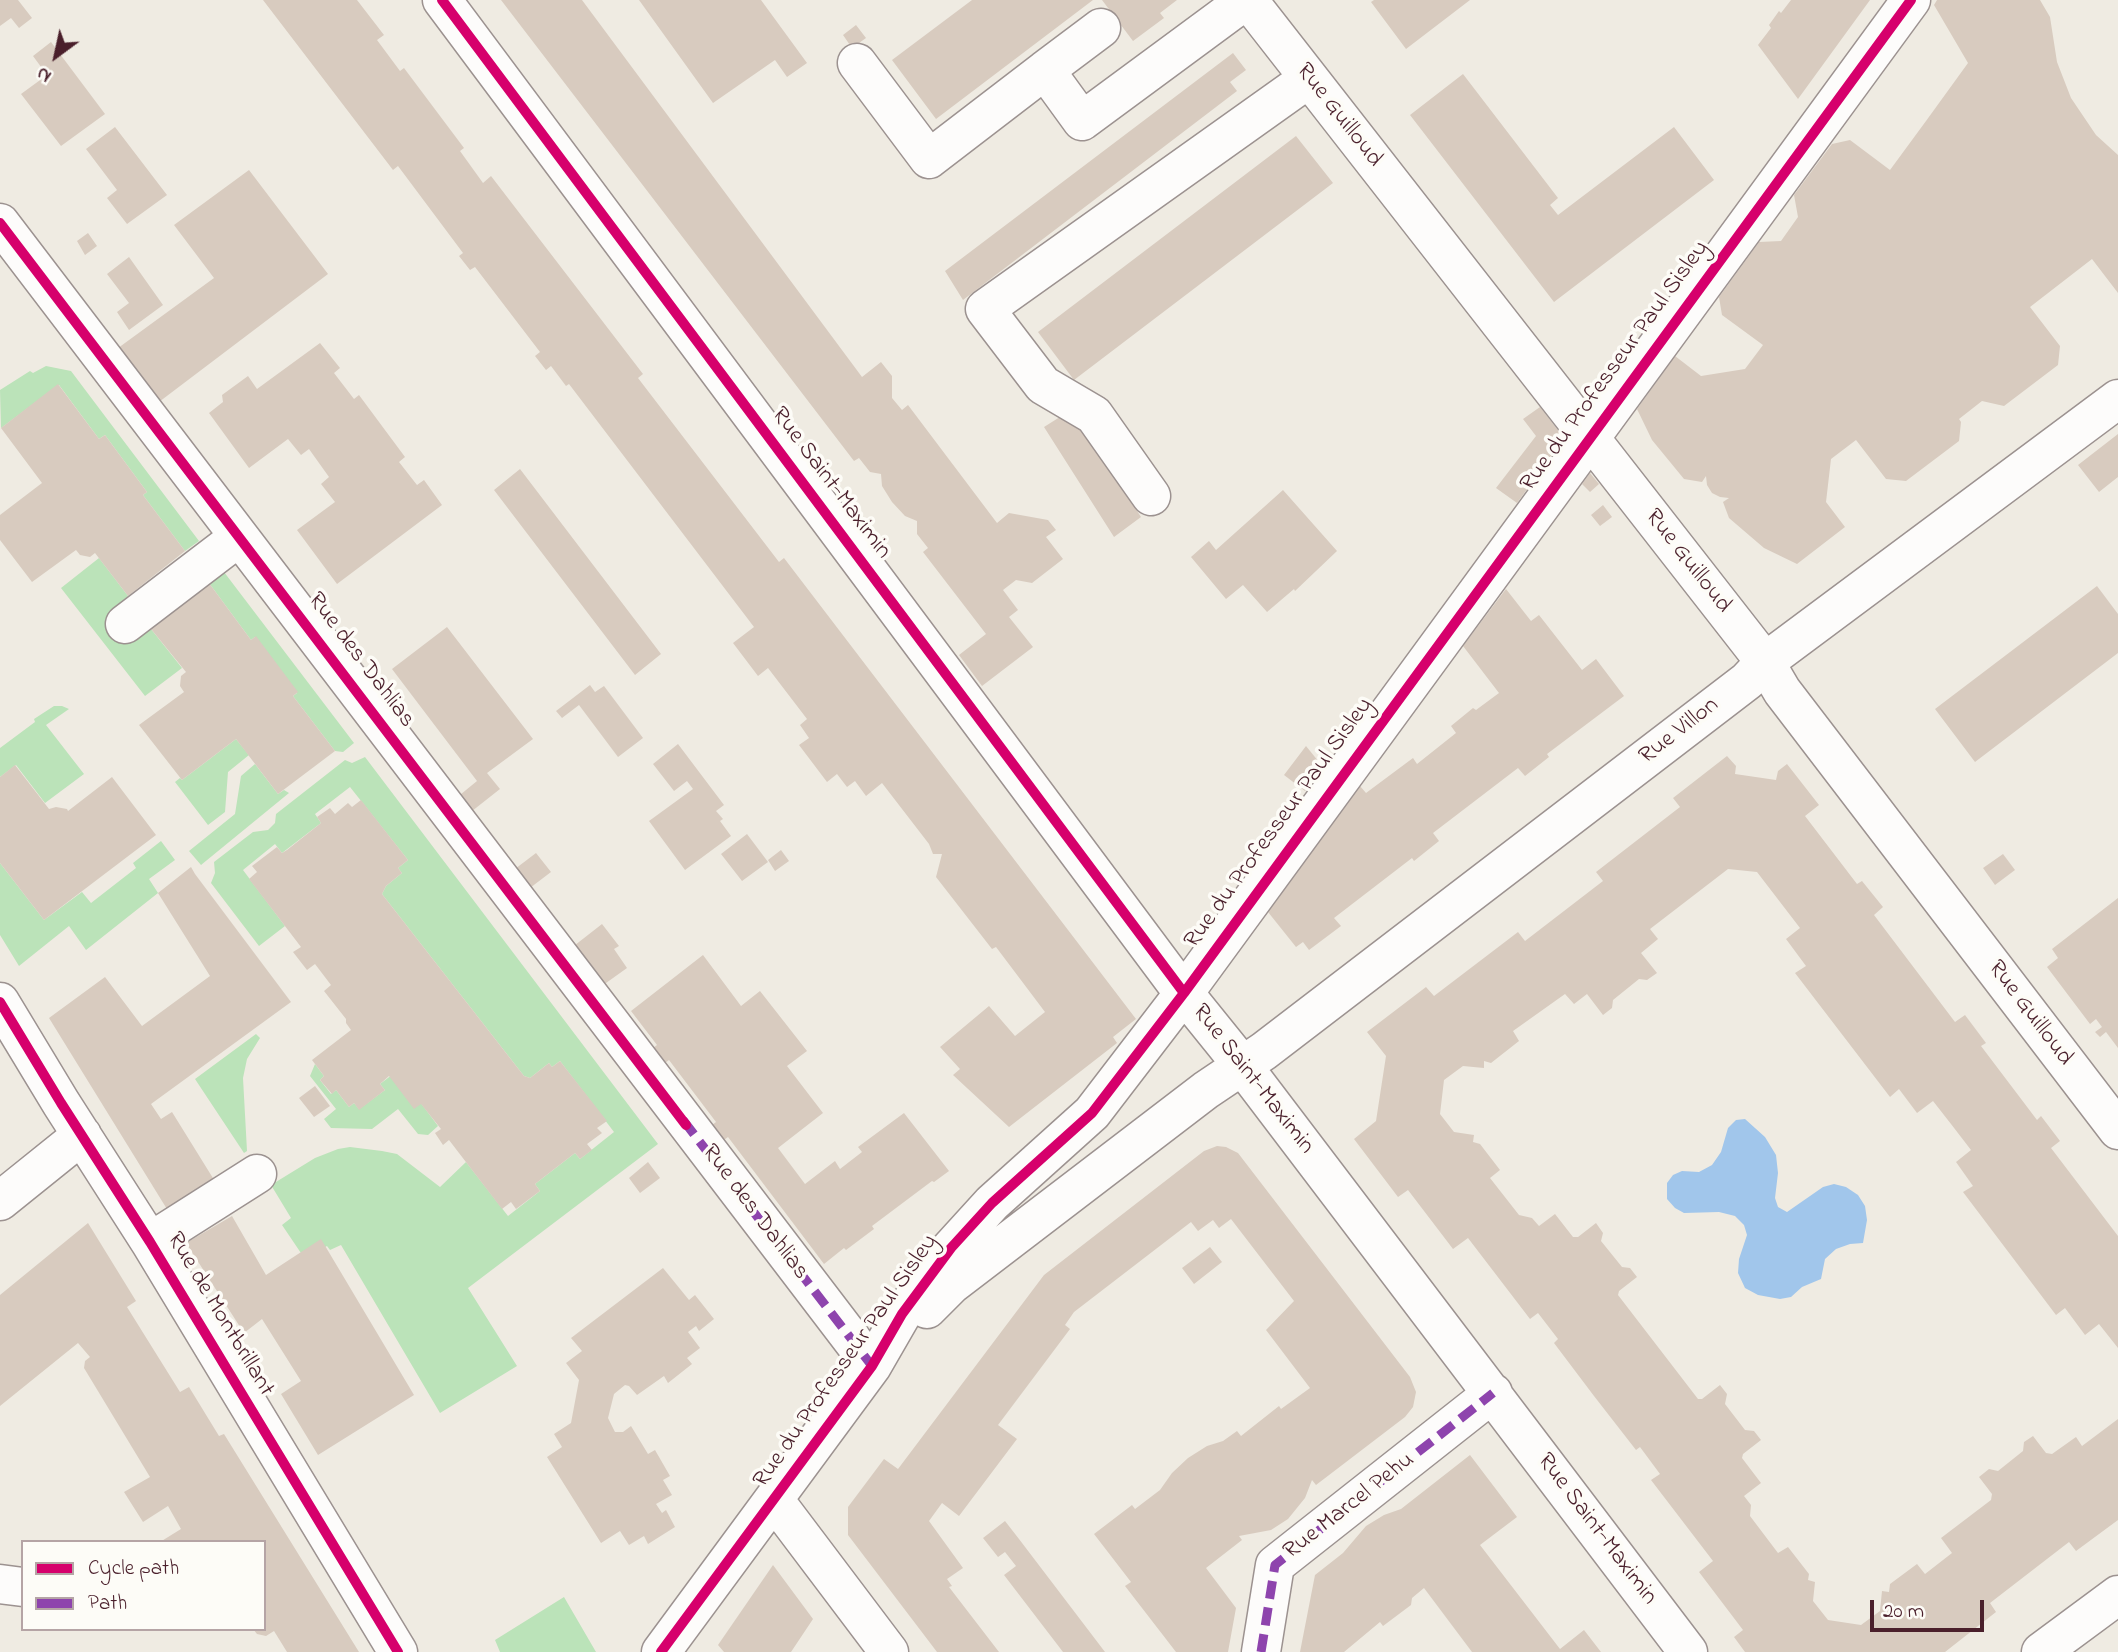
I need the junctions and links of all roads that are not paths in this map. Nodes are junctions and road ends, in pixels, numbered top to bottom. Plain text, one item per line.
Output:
1 (442, 0) edge
2 (1247, 0) edge
3 (1911, 0) edge
4 (1101, 28) dead end
5 (857, 63) dead end
6 (1045, 70) junction
7 (1308, 79) junction
8 (0, 223) edge
9 (2118, 400) edge
10 (1590, 438) junction
11 (1151, 496) dead end
12 (239, 537) junction
13 (125, 624) dead end
14 (1765, 662) junction
15 (1184, 992) junction
16 (0, 1002) edge
17 (1242, 1065) junction
18 (2118, 1130) edge
19 (82, 1135) junction
20 (257, 1174) dead end
21 (0, 1200) edge
22 (150, 1242) junction
23 (872, 1366) junction
24 (1493, 1394) junction
25 (775, 1501) junction
26 (0, 1584) edge
27 (21, 1587) edge
28 (2118, 1595) edge
29 (398, 1652) edge
30 (662, 1652) edge
31 (890, 1652) edge
32 (1261, 1652) edge
33 (1688, 1652) edge
34 (2041, 1652) edge

1 - 15 street, Rue Saint-Maximin
2 - 6 street
2 - 7 street, Rue Guilloud
3 - 10 street, Rue du Professeur Paul Sisley
4 - 6 street
5 - 6 street
7 - 10 street, Rue Guilloud
7 - 11 street
8 - 12 street, Rue des Dahlias
9 - 14 street, Rue Villon
10 - 14 street, Rue Guilloud
10 - 15 street, Rue du Professeur Paul Sisley
12 - 13 street
12 - 23 street, Rue des Dahlias
14 - 17 street, Rue Villon
14 - 18 street, Rue Guilloud
15 - 17 street, Rue Saint-Maximin
15 - 23 street, Rue du Professeur Paul Sisley
16 - 19 street, Rue de Montbrillant
17 - 23 street, Rue du Professeur Paul Sisley
17 - 24 street, Rue Saint-Maximin
19 - 21 street
19 - 22 street, Rue de Montbrillant
20 - 22 street
22 - 29 street, Rue de Montbrillant
23 - 25 street, Rue du Professeur Paul Sisley
24 - 32 street, Rue Marcel Pehu
24 - 33 street, Rue Saint-Maximin
25 - 30 street, Rue du Professeur Paul Sisley
25 - 31 street
26 - 27 street
28 - 34 street

